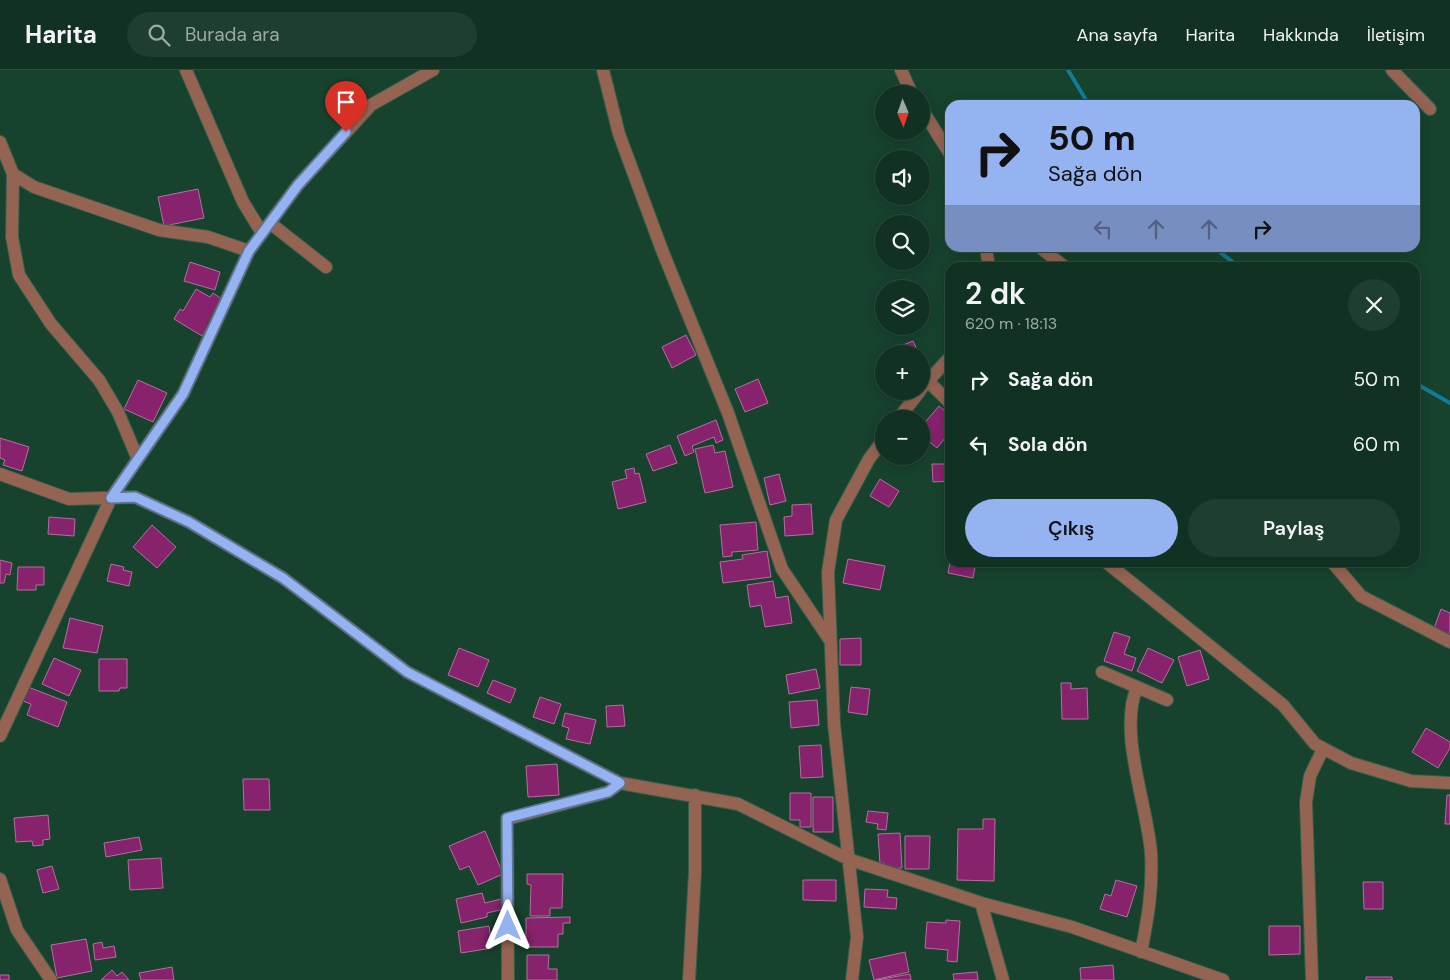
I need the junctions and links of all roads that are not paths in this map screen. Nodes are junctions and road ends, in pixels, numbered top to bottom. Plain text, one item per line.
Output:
1 (186, 70) edge
2 (433, 70) edge
3 (603, 70) edge
4 (901, 70) edge
5 (1392, 70) edge
6 (908, 85) edge
7 (1430, 109) dead end
8 (930, 122) edge
9 (0, 142) edge
10 (945, 146) edge
11 (13, 174) junction
12 (266, 228) junction
13 (249, 251) junction
14 (1046, 252) edge
15 (1058, 262) edge
16 (326, 267) dead end
17 (945, 363) edge
18 (930, 379) edge
19 (930, 391) edge
20 (913, 400) edge
21 (945, 400) edge
22 (905, 410) edge
23 (875, 451) edge
24 (137, 458) junction
25 (0, 474) edge
26 (111, 498) junction
27 (1112, 567) edge
28 (1336, 567) edge
29 (829, 639) junction
30 (1450, 642) edge
31 (1102, 672) dead end
32 (1137, 687) junction
33 (1167, 700) dead end
34 (0, 736) edge
35 (1323, 748) junction
36 (620, 783) junction
37 (1450, 783) edge
38 (695, 795) junction
39 (848, 859) junction
40 (0, 879) edge
41 (981, 903) junction
42 (1141, 952) junction
43 (51, 980) edge
44 (508, 980) edge
45 (689, 980) edge
46 (852, 980) edge
47 (1003, 980) edge
48 (1223, 980) edge
49 (1312, 980) edge

1 - 12 street
2 - 12 street
3 - 29 street
4 - 6 street
5 - 7 street
8 - 10 street
9 - 11 street
11 - 13 street
11 - 24 street
12 - 13 street
12 - 16 street
13 - 24 street
14 - 15 street
17 - 18 street
19 - 21 street
20 - 22 street
23 - 29 street
24 - 26 street
25 - 26 street
26 - 34 street
26 - 36 street
27 - 35 street
28 - 30 street
29 - 39 street
31 - 32 street
32 - 33 street
32 - 42 street
35 - 37 street
35 - 49 street
36 - 38 street
36 - 44 street
38 - 39 street
38 - 45 street
39 - 41 street
39 - 46 street
40 - 43 street
41 - 42 street
41 - 47 street
42 - 48 street

